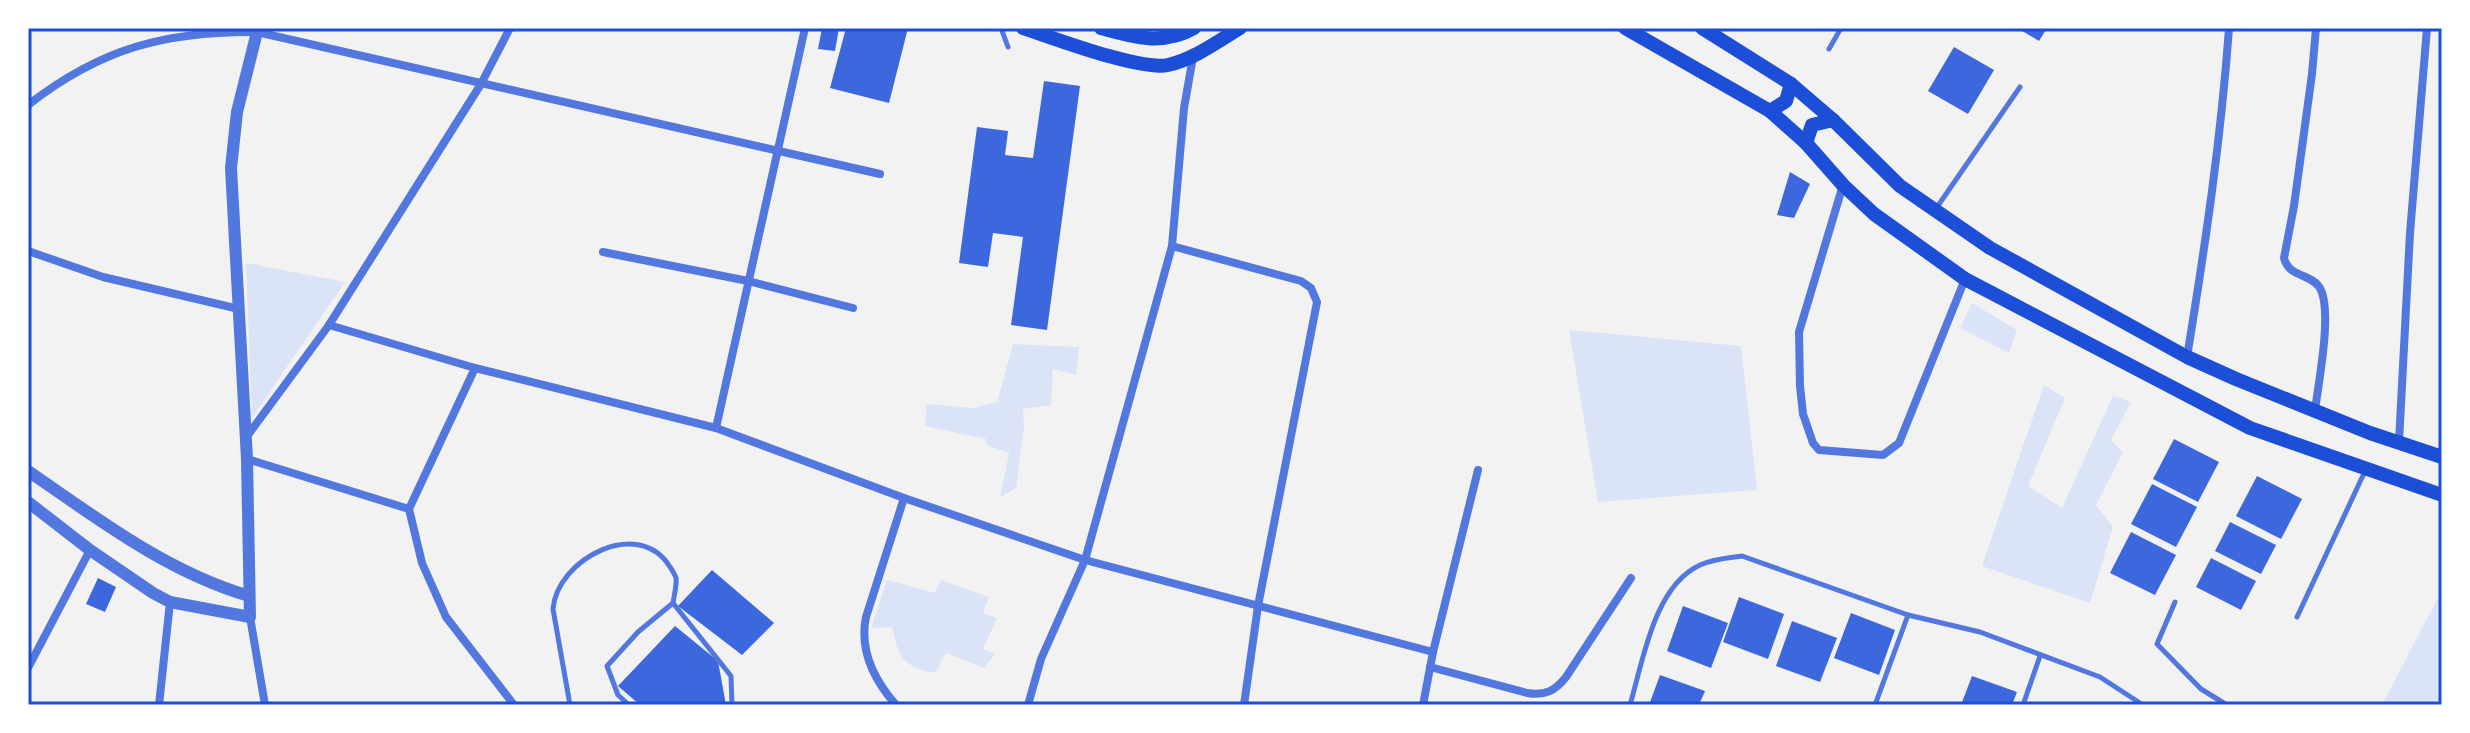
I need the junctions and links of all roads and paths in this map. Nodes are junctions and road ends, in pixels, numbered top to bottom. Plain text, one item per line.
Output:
1 (510, 28) edge
2 (805, 28) edge
3 (1001, 28) edge
4 (1023, 28) edge
5 (1101, 28) edge
6 (1194, 28) edge
7 (1240, 28) edge
8 (1625, 28) edge
9 (1702, 28) edge
10 (1841, 28) edge
11 (2229, 28) edge
12 (2316, 28) edge
13 (2427, 28) edge
14 (258, 30) edge
15 (1008, 47) dead end
16 (1829, 49) dead end
17 (1193, 57) junction
18 (481, 84) junction
19 (1791, 84) junction
20 (2020, 87) dead end
21 (28, 105) edge
22 (1770, 111) junction
23 (1833, 120) junction
24 (1806, 143) junction
25 (776, 149) junction
26 (880, 174) dead end
27 (1843, 185) junction
28 (1934, 211) junction
29 (1172, 246) junction
30 (28, 251) edge
31 (603, 252) dead end
32 (1965, 279) junction
33 (748, 281) junction
34 (853, 308) dead end
35 (239, 309) junction
36 (329, 325) junction
37 (2187, 357) junction
38 (475, 368) junction
39 (2315, 411) junction
40 (716, 428) junction
41 (245, 439) junction
42 (2399, 442) junction
43 (2442, 457) edge
44 (247, 459) junction
45 (2367, 468) junction
46 (1478, 470) dead end
47 (28, 471) edge
48 (2442, 495) edge
49 (904, 498) junction
50 (28, 502) edge
51 (409, 509) junction
52 (90, 550) junction
53 (1085, 560) junction
54 (1631, 578) dead end
55 (249, 596) junction
56 (170, 602) junction
57 (2175, 602) dead end
58 (673, 603) junction
59 (1258, 606) junction
60 (1908, 615) junction
61 (250, 617) junction
62 (2297, 617) dead end
63 (1433, 652) junction
64 (2040, 656) junction
65 (1430, 667) junction
66 (28, 668) edge
67 (159, 705) edge
68 (265, 705) edge
69 (514, 705) edge
70 (570, 705) edge
71 (629, 705) edge
72 (732, 705) edge
73 (896, 705) edge
74 (1028, 705) edge
75 (1244, 705) edge
76 (1423, 705) edge
77 (1630, 705) edge
78 (1875, 705) edge
79 (2023, 705) edge
80 (2143, 705) edge
81 (2227, 705) edge

1 - 18 street
2 - 25 street
3 - 15 lane
4 - 17 main road
5 - 6 main road
7 - 17 main road
8 - 22 main road
9 - 19 main road
10 - 16 lane
11 - 37 street
12 - 39 street
13 - 42 street
14 - 18 street
14 - 21 street
14 - 35 street
17 - 29 street
18 - 25 street
18 - 36 street
19 - 22 main road
19 - 23 main road
20 - 28 lane
22 - 24 main road
23 - 24 main road
23 - 28 main road
24 - 27 main road
25 - 26 street
25 - 33 street
27 - 32 main road
27 - 32 street
28 - 37 main road
29 - 53 street
29 - 59 street
30 - 35 street
31 - 33 street
32 - 45 main road
33 - 34 street
33 - 40 street
35 - 41 street
36 - 38 street
36 - 41 street
37 - 39 main road
38 - 40 street
38 - 51 street
39 - 42 main road
40 - 49 street
41 - 44 street
42 - 43 main road
44 - 51 street
44 - 55 street
45 - 48 main road
45 - 62 lane
46 - 63 street
47 - 55 street
49 - 53 street
49 - 73 street
50 - 52 street
51 - 69 street
52 - 56 street
52 - 66 street
53 - 59 street
53 - 74 street
54 - 65 street
55 - 61 street
56 - 61 street
56 - 67 street
57 - 81 lane
58 - 70 lane
58 - 71 lane
58 - 72 lane
59 - 63 street
59 - 75 street
60 - 64 lane
60 - 77 lane
60 - 78 lane
61 - 68 street
63 - 65 street
64 - 79 lane
64 - 80 lane
65 - 76 street

